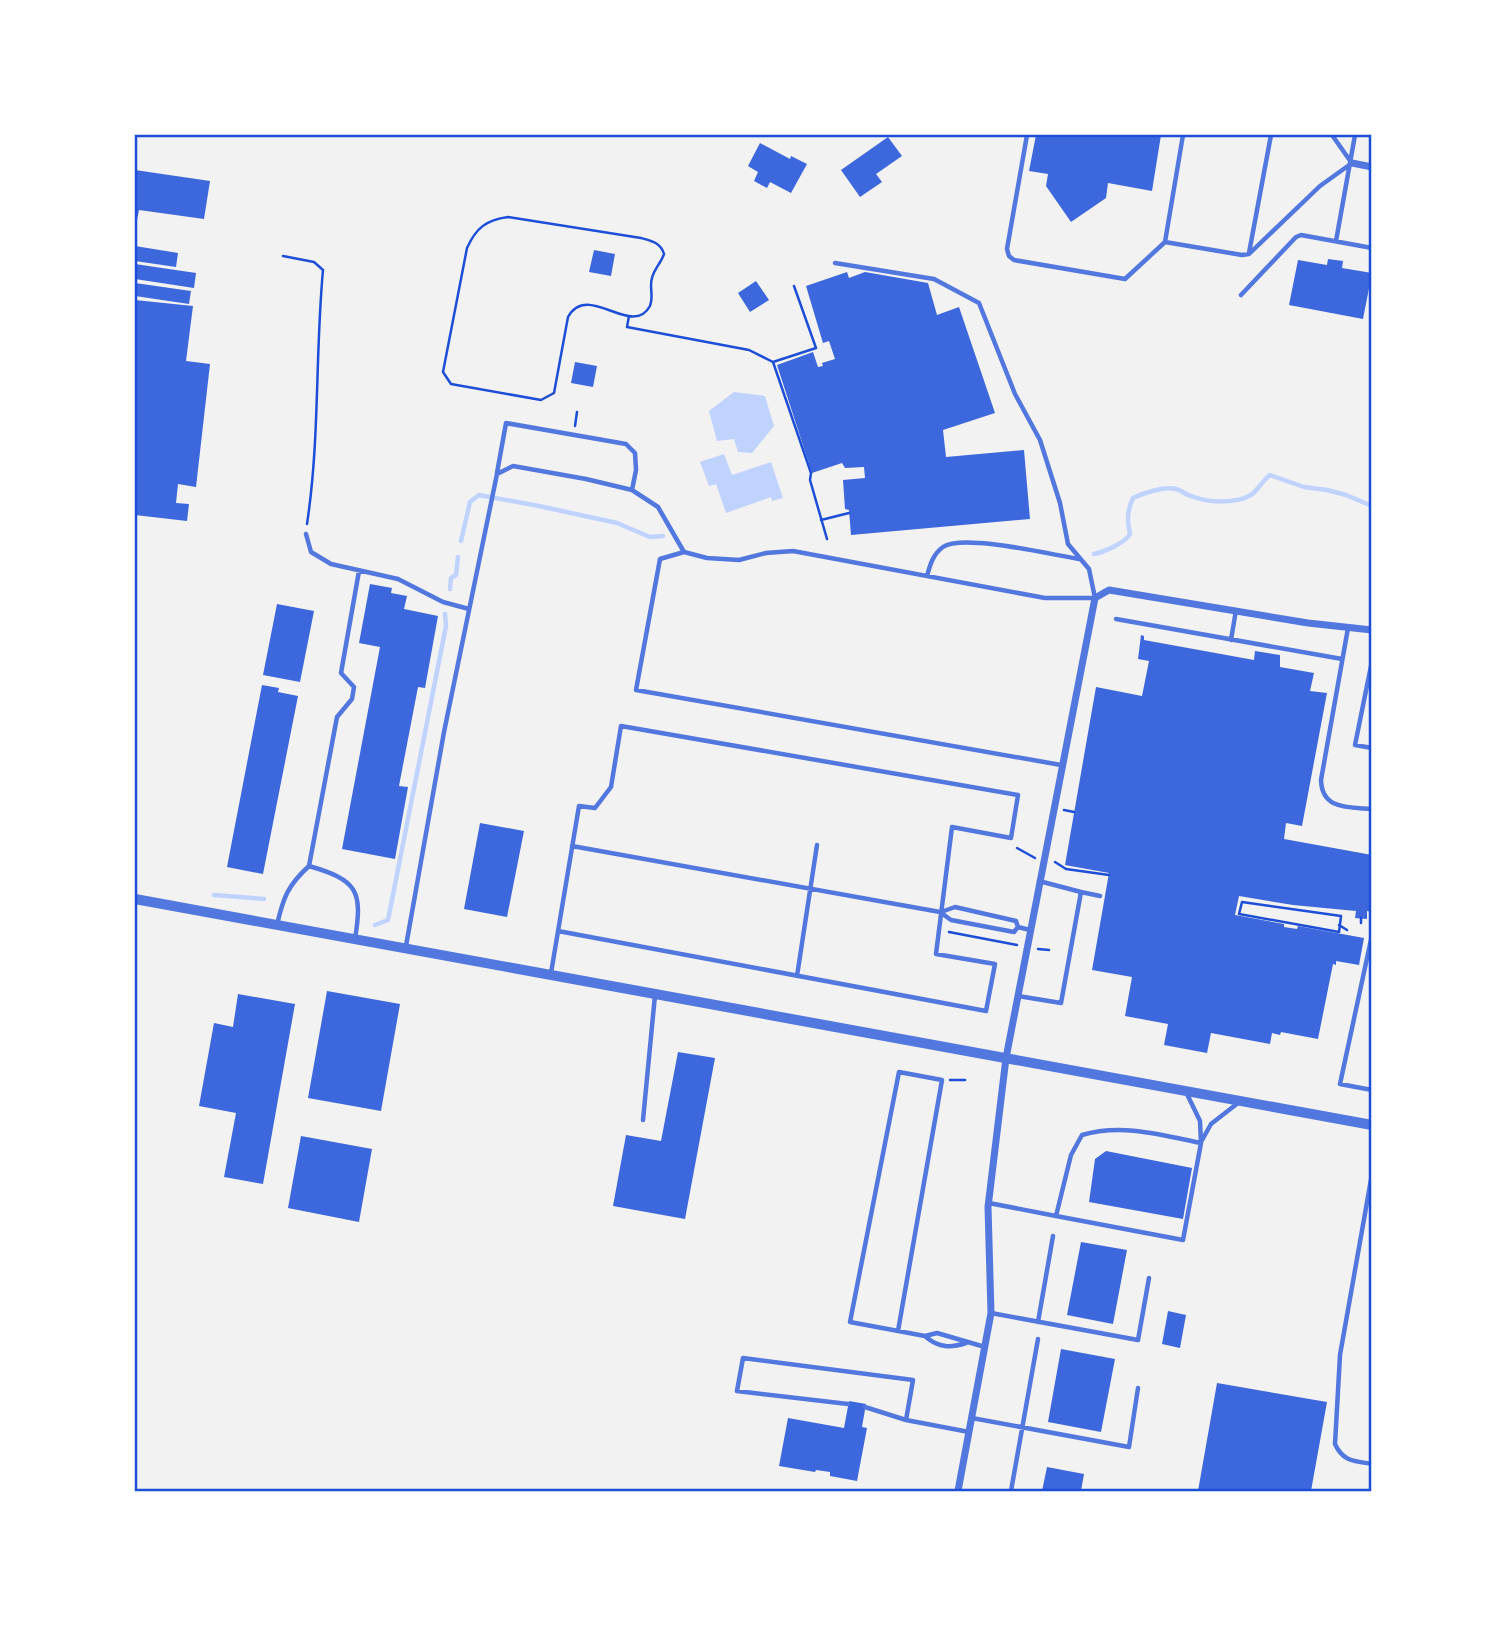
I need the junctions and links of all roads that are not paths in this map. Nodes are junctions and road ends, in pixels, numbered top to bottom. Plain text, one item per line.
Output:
1 (1027, 135) edge
2 (1183, 135) edge
3 (1271, 135) edge
4 (1332, 135) edge
5 (1355, 135) edge
6 (1352, 163) junction
7 (1372, 167) edge
8 (1336, 241) junction
9 (1165, 242) junction
10 (1372, 248) edge
11 (1249, 254) junction
12 (835, 262) dead end
13 (1241, 295) dead end
14 (497, 474) junction
15 (632, 490) junction
16 (306, 534) road end
17 (684, 552) junction
18 (1080, 559) junction
19 (359, 572) junction
20 (927, 576) junction
21 (1094, 598) junction
22 (469, 608) junction
23 (1236, 610) junction
24 (1116, 619) dead end
25 (1348, 628) junction
26 (1372, 630) edge
27 (1231, 640) junction
28 (1342, 659) junction
29 (1372, 661) edge
30 (1372, 748) edge
31 (1061, 765) junction
32 (1372, 809) edge
33 (817, 845) dead end
34 (572, 846) junction
35 (309, 866) junction
36 (1039, 881) junction
37 (810, 890) junction
38 (1081, 892) junction
39 (1100, 896) dead end
40 (135, 899) edge
41 (940, 912) junction
42 (277, 925) junction
43 (1018, 928) junction
44 (1030, 930) junction
45 (558, 931) junction
46 (1372, 934) edge
47 (355, 939) junction
48 (405, 948) junction
49 (551, 975) junction
50 (797, 976) junction
51 (655, 995) junction
52 (1017, 996) junction
53 (1006, 1058) junction
54 (1372, 1090) edge
55 (1185, 1091) junction
56 (1241, 1101) junction
57 (643, 1120) dead end
58 (1372, 1125) edge
59 (1201, 1143) junction
60 (1372, 1174) edge
61 (989, 1203) junction
62 (1056, 1216) junction
63 (1053, 1236) dead end
64 (1149, 1278) dead end
65 (991, 1313) junction
66 (1038, 1322) junction
67 (898, 1331) junction
68 (925, 1336) junction
69 (1038, 1339) dead end
70 (966, 1343) junction
71 (986, 1347) junction
72 (1138, 1388) dead end
73 (848, 1405) dead end
74 (865, 1408) dead end
75 (972, 1418) junction
76 (906, 1420) junction
77 (1022, 1427) junction
78 (970, 1432) junction
79 (1372, 1464) edge
80 (958, 1491) edge
81 (1010, 1491) edge

1 - 9 lane
2 - 9 lane
3 - 11 lane
4 - 6 lane
5 - 6 lane
6 - 7 street
6 - 8 lane
6 - 11 lane
8 - 10 lane
8 - 13 lane
9 - 11 lane
12 - 18 lane
14 - 15 lane
14 - 15 lane
14 - 22 lane
15 - 17 lane
16 - 19 lane
17 - 20 lane
17 - 31 lane
18 - 20 lane
18 - 21 lane
19 - 22 lane
19 - 35 lane
20 - 21 lane
21 - 23 street
21 - 31 street
22 - 48 lane
23 - 25 street
23 - 27 lane
24 - 27 lane
25 - 26 street
25 - 28 lane
27 - 28 lane
28 - 32 lane
29 - 30 lane
31 - 36 street
33 - 37 lane
34 - 37 lane
34 - 41 lane
34 - 45 lane
35 - 42 lane
35 - 47 lane
36 - 38 lane
36 - 44 street
37 - 41 lane
37 - 50 lane
38 - 39 lane
38 - 52 lane
40 - 42 street
41 - 43 lane
41 - 43 lane
41 - 50 lane
42 - 47 street
43 - 44 lane
44 - 52 street
45 - 49 lane
45 - 50 lane
46 - 54 lane
47 - 48 street
48 - 49 street
49 - 51 street
51 - 53 street
51 - 57 lane
52 - 53 street
53 - 55 street
53 - 61 street
55 - 56 street
55 - 59 lane
56 - 58 street
56 - 59 lane
59 - 62 lane
59 - 62 lane
60 - 79 lane
61 - 62 lane
61 - 65 street
63 - 66 lane
64 - 66 lane
65 - 66 lane
65 - 71 street
67 - 67 lane
67 - 68 lane
68 - 70 lane
68 - 70 lane
69 - 77 lane
70 - 71 lane
71 - 75 street
72 - 77 lane
73 - 76 lane
74 - 76 lane
75 - 77 lane
75 - 78 street
76 - 78 lane
77 - 81 lane
78 - 80 street

